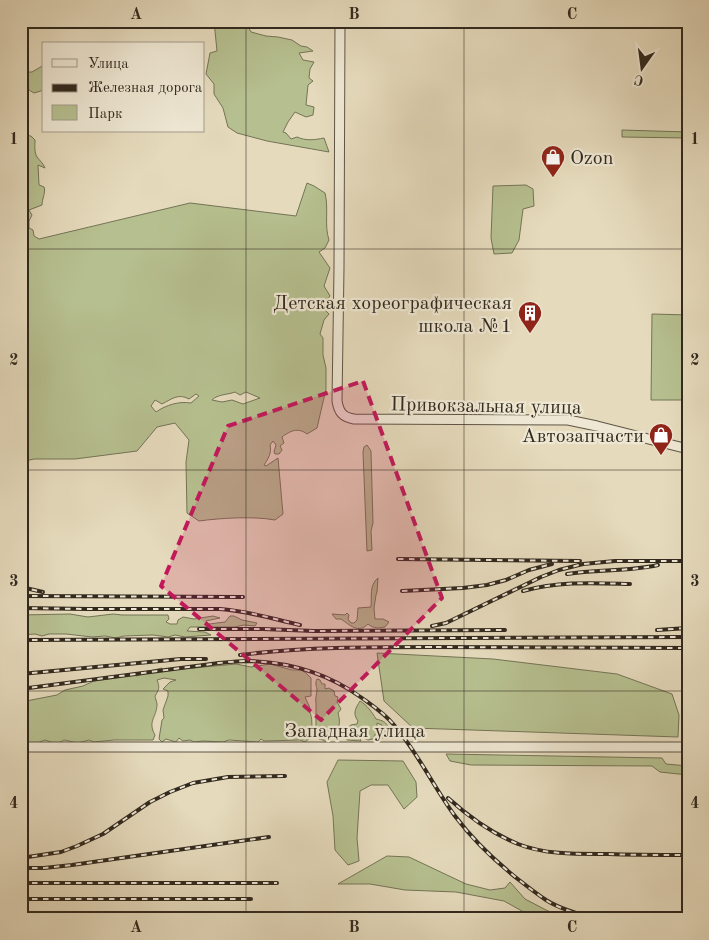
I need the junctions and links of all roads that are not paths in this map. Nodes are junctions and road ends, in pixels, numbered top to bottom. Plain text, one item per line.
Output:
1 (340, 21) edge
2 (688, 449) edge
3 (21, 747) edge
4 (688, 747) edge

1 - 2 street, Привокзальная улица
3 - 4 street, Западная улица

